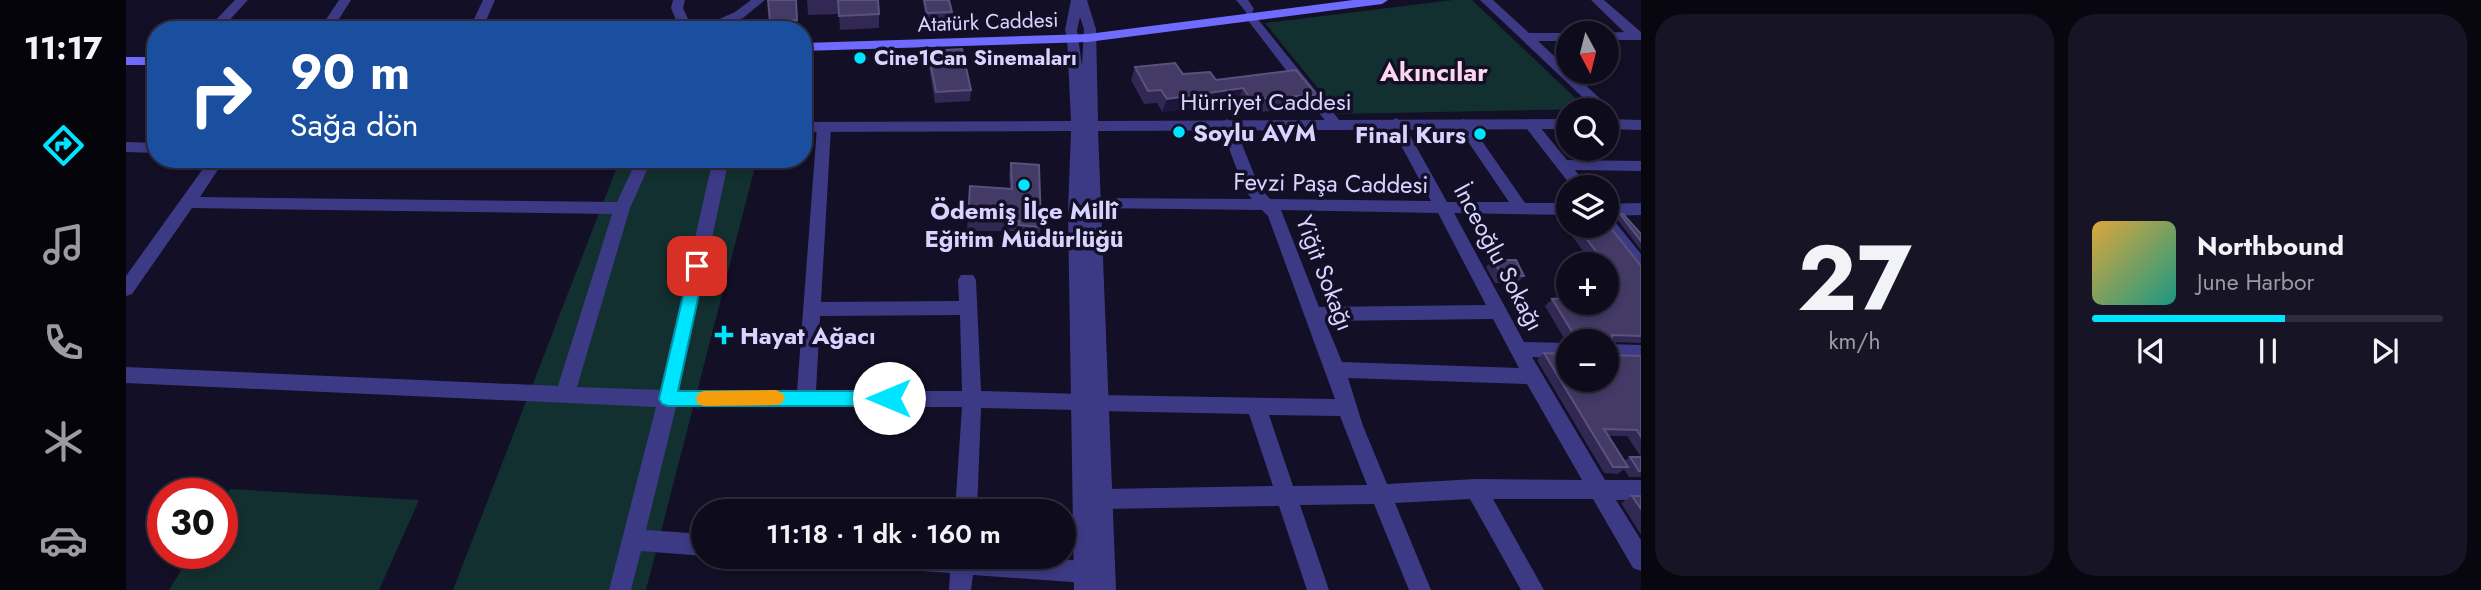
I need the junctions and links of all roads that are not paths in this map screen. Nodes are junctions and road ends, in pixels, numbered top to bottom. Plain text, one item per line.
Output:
1 (242, 0) edge
2 (345, 0) edge
3 (489, 0) edge
4 (678, 0) edge
5 (760, 0) edge
6 (1079, 0) edge
7 (1327, 0) edge
8 (1382, 0) edge
9 (1486, 0) edge
10 (1597, 0) edge
11 (1247, 8) edge
12 (221, 21) edge
13 (331, 21) edge
14 (479, 21) edge
15 (683, 21) edge
16 (722, 21) edge
17 (747, 21) edge
18 (1081, 34) junction
19 (1619, 36) edge
20 (1639, 36) edge
21 (1526, 37) junction
22 (1556, 37) edge
23 (812, 40) edge
24 (812, 47) edge
25 (126, 61) edge
26 (147, 61) edge
27 (147, 68) edge
28 (126, 69) edge
29 (1590, 98) edge
30 (1396, 123) junction
31 (1084, 124) junction
32 (1227, 124) junction
33 (1335, 124) junction
34 (1463, 124) junction
35 (1530, 124) junction
36 (1556, 124) edge
37 (1619, 124) edge
38 (1641, 125) edge
39 (812, 127) edge
40 (824, 127) junction
41 (126, 146) edge
42 (147, 147) edge
43 (1562, 165) junction
44 (1641, 166) edge
45 (212, 168) edge
46 (641, 168) edge
47 (719, 168) edge
48 (1570, 175) edge
49 (188, 202) junction
50 (1092, 202) junction
51 (1265, 203) junction
52 (1520, 207) junction
53 (622, 208) junction
54 (1556, 208) edge
55 (1446, 209) junction
56 (1641, 209) edge
57 (1619, 210) edge
58 (1619, 237) edge
59 (1638, 259) edge
60 (967, 281) dead end
61 (126, 289) edge
62 (968, 308) junction
63 (811, 309) junction
64 (1498, 312) junction
65 (1315, 314) junction
66 (1518, 349) junction
67 (1556, 351) edge
68 (1619, 352) edge
69 (1641, 353) edge
70 (1336, 370) junction
71 (126, 376) edge
72 (1532, 376) junction
73 (565, 394) junction
74 (806, 398) junction
75 (668, 399) junction
76 (972, 399) junction
77 (1090, 403) junction
78 (1255, 406) junction
79 (1348, 408) junction
80 (1476, 489) junction
81 (1599, 489) junction
82 (1641, 491) edge
83 (1380, 494) junction
84 (1286, 496) junction
85 (967, 499) edge
86 (1103, 499) junction
87 (632, 540) junction
88 (691, 544) edge
89 (1641, 560) edge
90 (962, 569) edge
91 (1015, 569) edge
92 (1085, 581) edge
93 (620, 590) edge
94 (960, 590) edge
95 (1105, 590) edge
96 (1318, 590) edge
97 (1420, 590) edge
98 (1533, 590) edge

1 - 12 street
2 - 13 street
3 - 14 street
4 - 15 street
5 - 16 street
5 - 17 street
6 - 18 street
7 - 11 main road, Atatürk Caddesi
8 - 11 main road, Atatürk Caddesi
9 - 21 street
10 - 20 street
11 - 18 main road, Atatürk Caddesi
11 - 33 street
18 - 23 main road, Atatürk Caddesi
18 - 24 main road, Atatürk Caddesi
18 - 31 street
19 - 20 street
21 - 22 street
21 - 29 street
25 - 26 main road
27 - 28 main road
30 - 33 street, Hürriyet Caddesi
30 - 34 street, Hürriyet Caddesi
30 - 55 street, İnceoğlu Sokağı
31 - 32 street, Hürriyet Caddesi
31 - 40 street, Hürriyet Caddesi
31 - 50 street
31 - 77 street
32 - 33 street, Hürriyet Caddesi
32 - 51 street, Yiğit Sokağı
34 - 35 street, Hürriyet Caddesi
34 - 52 street
35 - 36 street, Hürriyet Caddesi
35 - 43 street
37 - 38 street
39 - 40 street, Hürriyet Caddesi
40 - 63 street
41 - 42 street
43 - 44 street
43 - 48 street
45 - 49 street
46 - 53 street
47 - 75 street
49 - 53 street
49 - 61 street
50 - 51 street, Fevzi Paşa Caddesi
50 - 77 street
51 - 55 street, Fevzi Paşa Caddesi
51 - 65 street, Yiğit Sokağı
52 - 54 street, Fevzi Paşa Caddesi
52 - 55 street, Fevzi Paşa Caddesi
53 - 73 street
55 - 64 street, İnceoğlu Sokağı
56 - 57 street
58 - 59 street
60 - 62 street
62 - 63 street
62 - 76 street
63 - 74 street
64 - 65 street
64 - 66 street, İnceoğlu Sokağı
65 - 70 street, Yiğit Sokağı
66 - 67 street
66 - 72 street, İnceoğlu Sokağı
68 - 69 street
70 - 72 street
70 - 79 street, Yiğit Sokağı
71 - 73 street
72 - 81 street, İnceoğlu Sokağı
73 - 75 street
74 - 75 street
74 - 76 street
75 - 87 street
76 - 77 street
76 - 85 street
77 - 78 street
77 - 86 street
77 - 92 street
78 - 79 street
78 - 84 street
79 - 83 street, Yiğit Sokağı
80 - 81 street
80 - 83 street
80 - 98 street
81 - 82 street
81 - 89 street, İnceoğlu Sokağı
83 - 84 street
83 - 97 street, Yiğit Sokağı
84 - 86 street
84 - 96 street
86 - 95 street
87 - 88 street
87 - 93 street
90 - 94 street
91 - 92 street

